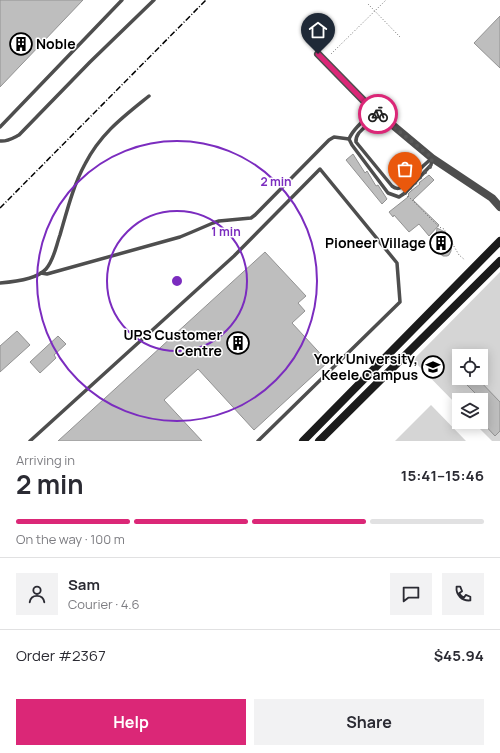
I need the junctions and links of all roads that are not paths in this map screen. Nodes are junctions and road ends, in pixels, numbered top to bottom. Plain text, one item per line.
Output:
1 (122, 0) edge
2 (154, 0) edge
3 (318, 54) dead end
4 (150, 96) dead end
5 (375, 111) junction
6 (0, 127) edge
7 (349, 139) junction
8 (0, 141) edge
9 (432, 158) junction
10 (500, 207) edge
11 (500, 241) edge
12 (500, 261) edge
13 (41, 273) junction
14 (0, 283) edge
15 (30, 441) edge
16 (258, 441) edge
17 (303, 441) edge
18 (319, 441) edge

1 - 6 lane
2 - 8 lane
3 - 5 street
4 - 13 lane
5 - 7 lane
5 - 9 street
5 - 9 lane
7 - 9 lane
7 - 13 lane
9 - 10 street
11 - 17 main road
12 - 18 main road
13 - 14 lane
15 - 16 lane

